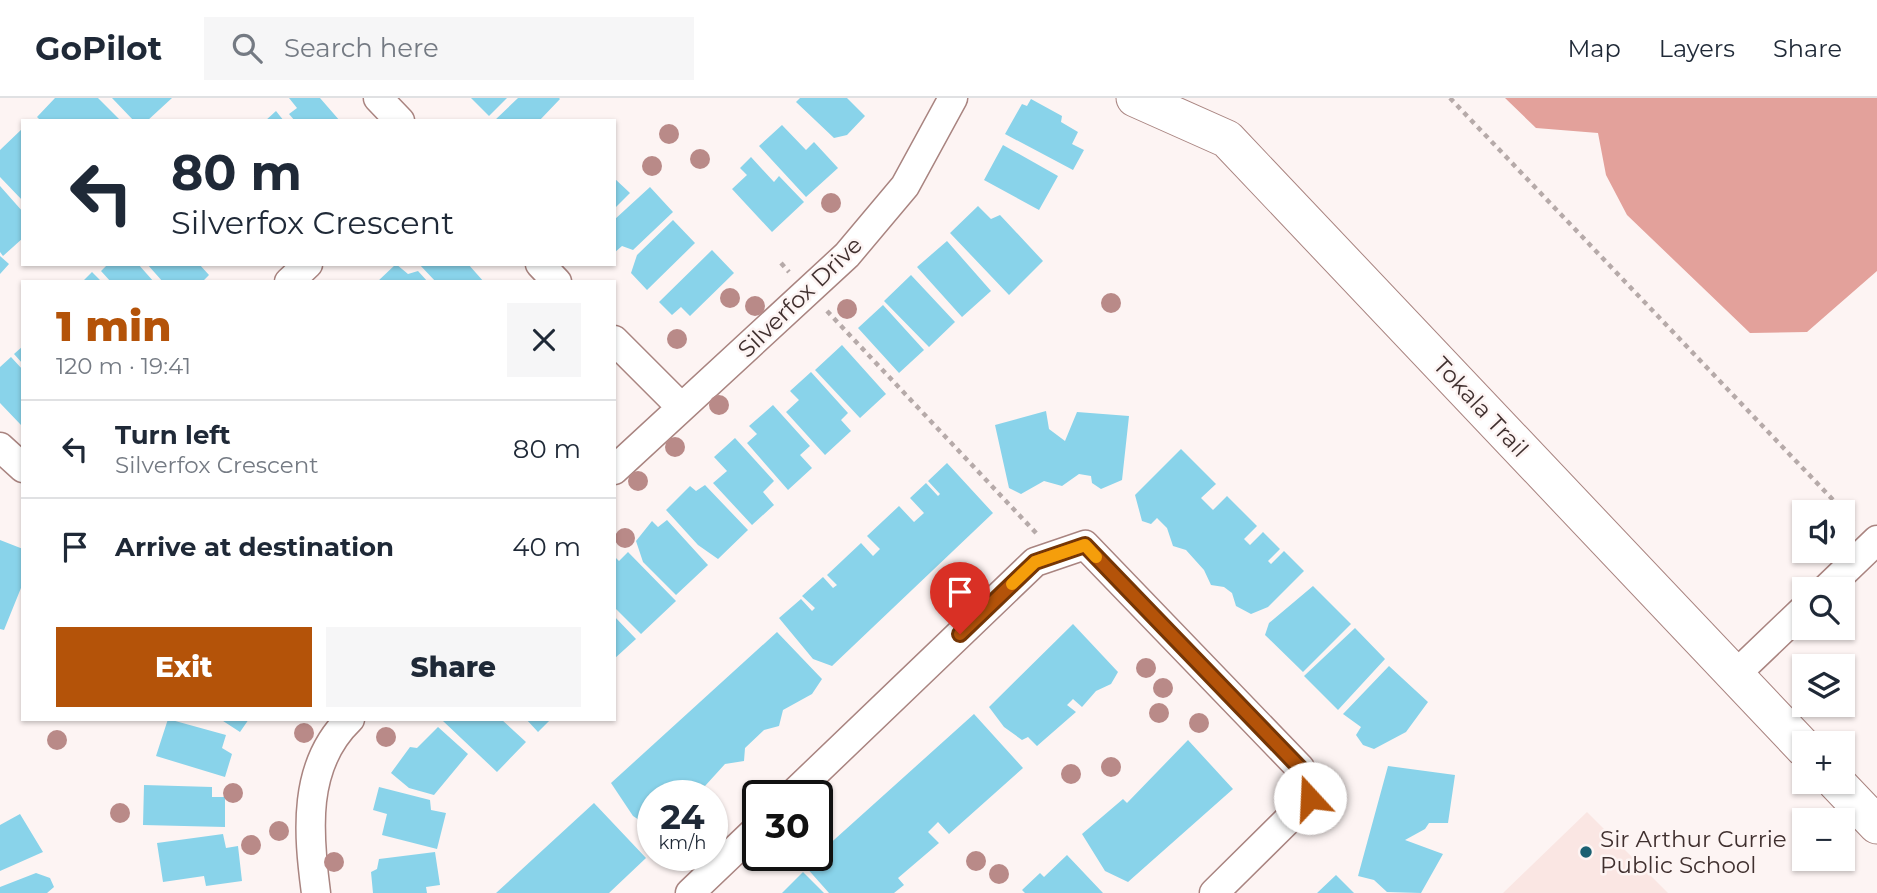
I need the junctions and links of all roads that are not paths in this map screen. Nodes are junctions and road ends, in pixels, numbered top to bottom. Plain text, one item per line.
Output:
1 (378, 98) edge
2 (953, 98) edge
3 (1135, 98) edge
4 (398, 119) edge
5 (306, 266) edge
6 (542, 266) edge
7 (291, 280) edge
8 (555, 280) edge
9 (616, 342) edge
10 (681, 407) junction
11 (0, 447) edge
12 (21, 466) edge
13 (616, 468) edge
14 (1875, 541) edge
15 (1838, 577) edge
16 (1792, 620) edge
17 (1735, 675) junction
18 (348, 721) edge
19 (1792, 735) edge
20 (808, 780) edge
21 (1847, 794) edge
22 (1877, 825) edge
23 (742, 843) edge
24 (316, 893) edge
25 (690, 893) edge
26 (1214, 893) edge

1 - 4 street
2 - 10 street, Silverfox Drive
3 - 17 street, Tokala Trail
5 - 7 street
6 - 8 street
9 - 10 street
10 - 13 street, Silverfox Drive
11 - 12 street
14 - 15 street
16 - 17 street
17 - 19 street, Tokala Trail
18 - 24 street
20 - 26 street
21 - 22 street
23 - 25 street

